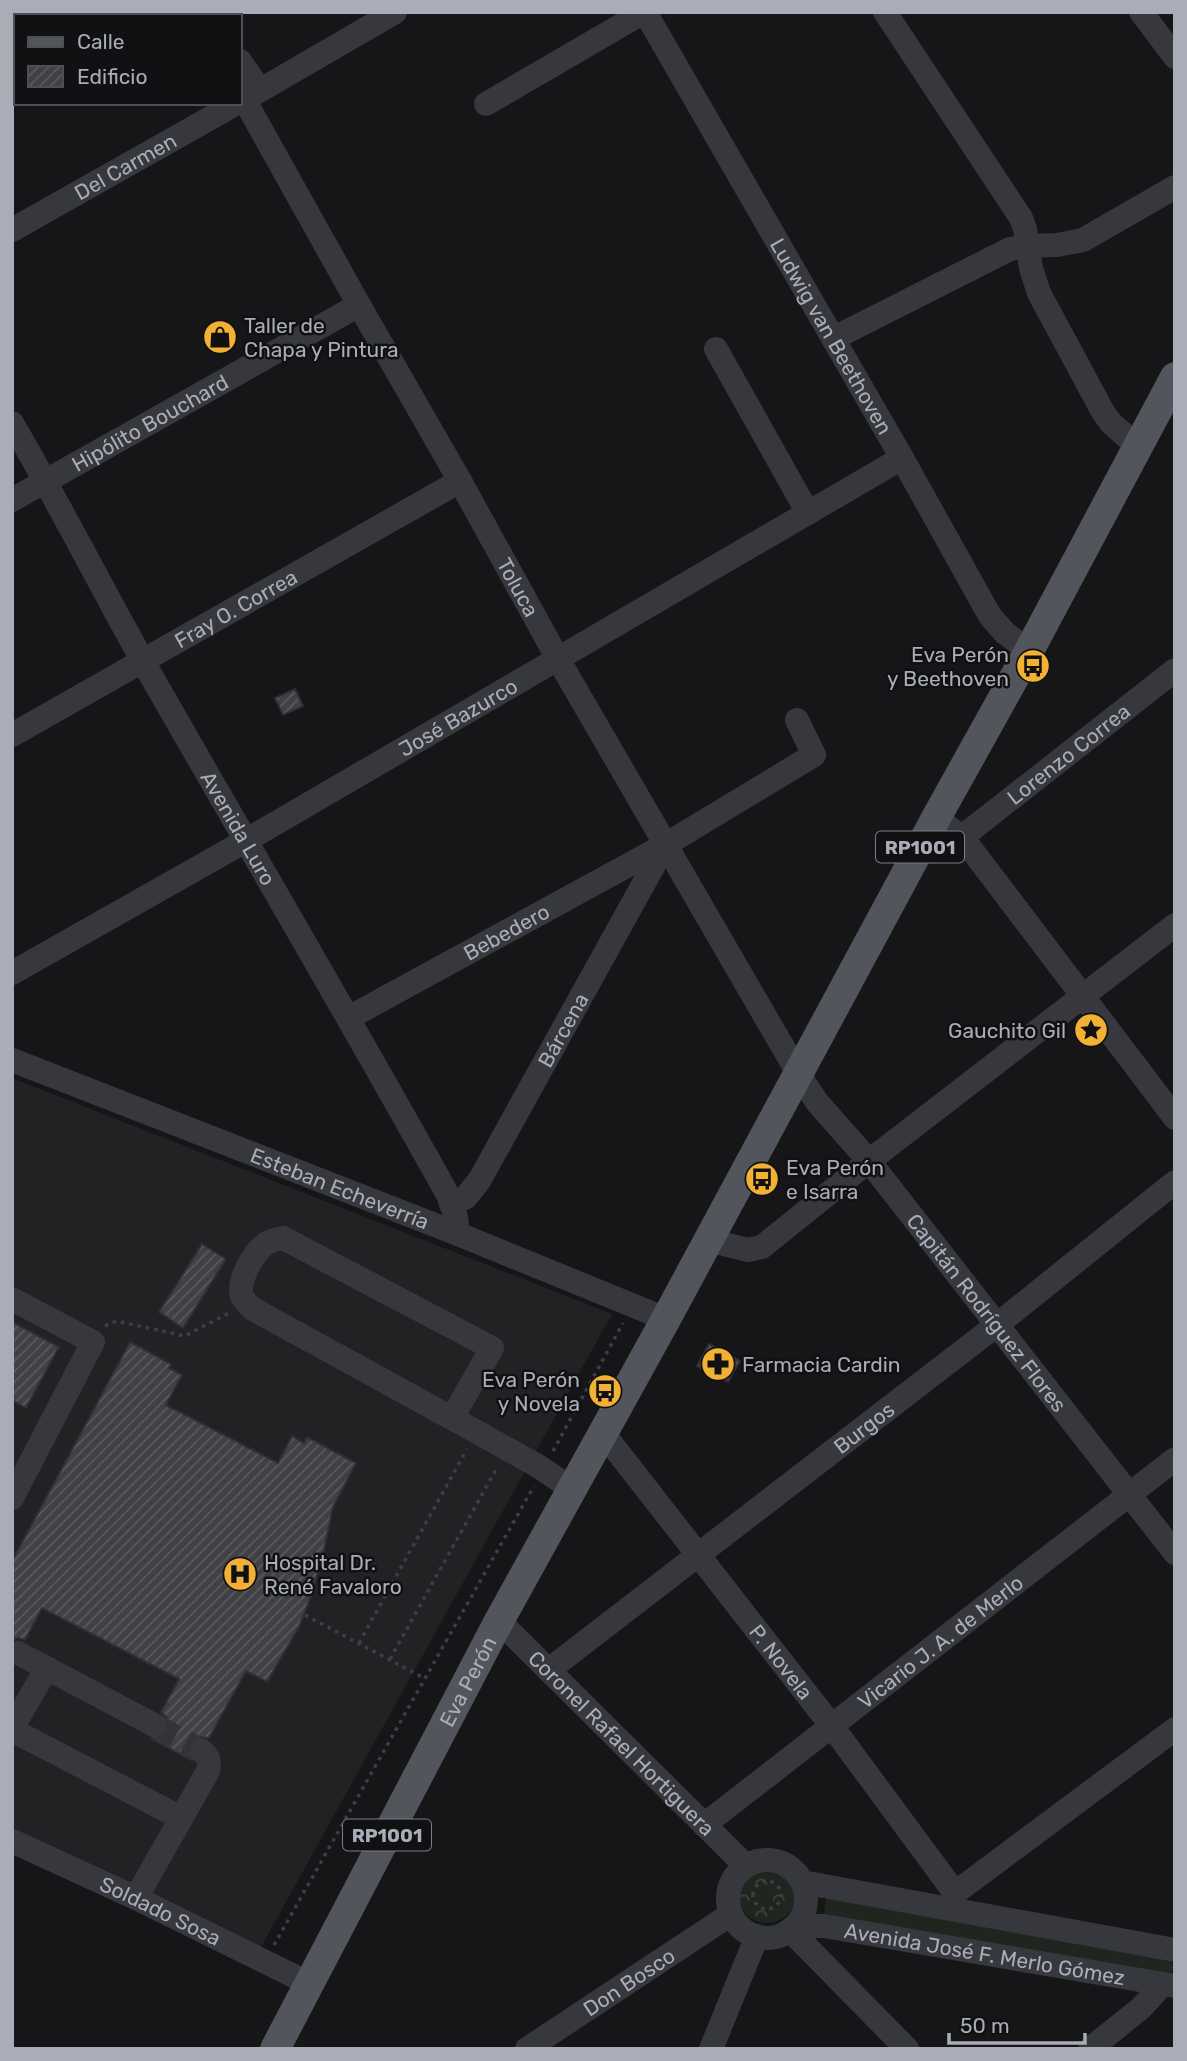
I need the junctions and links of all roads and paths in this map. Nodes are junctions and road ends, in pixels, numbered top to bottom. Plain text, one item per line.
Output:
1 (395, 12) edge
2 (645, 12) edge
3 (885, 12) edge
4 (1141, 12) edge
5 (1175, 57) edge
6 (242, 76) edge
7 (245, 99) edge
8 (486, 104) dead end
9 (234, 105) edge
10 (1175, 187) edge
11 (12, 230) edge
12 (1027, 246) junction
13 (359, 305) junction
14 (834, 338) junction
15 (716, 349) dead end
16 (1175, 377) edge
17 (12, 424) edge
18 (1137, 446) junction
19 (902, 458) junction
20 (46, 481) junction
21 (460, 481) junction
22 (12, 500) edge
23 (808, 513) junction
24 (1029, 651) junction
25 (558, 659) junction
26 (144, 662) junction
27 (1175, 670) edge
28 (797, 720) dead end
29 (12, 735) edge
30 (936, 818) junction
31 (962, 837) junction
32 (247, 840) junction
33 (665, 845) junction
34 (1175, 925) edge
35 (12, 973) edge
36 (1084, 996) junction
37 (350, 1017) junction
38 (12, 1060) edge
39 (798, 1073) junction
40 (1175, 1118) edge
41 (869, 1161) junction
42 (1175, 1182) edge
43 (451, 1204) junction
44 (458, 1234) junction
45 (708, 1240) junction
46 (12, 1299) edge
47 (247, 1304) junction
48 (632, 1306) junction
49 (666, 1319) junction
50 (998, 1324) junction
51 (93, 1342) junction
52 (452, 1418) junction
53 (477, 1432) junction
54 (603, 1433) junction
55 (508, 1448) junction
56 (1175, 1459) edge
57 (543, 1469) junction
58 (572, 1489) junction
59 (1129, 1495) junction
60 (12, 1498) edge
61 (1175, 1553) edge
62 (698, 1556) junction
63 (304, 1615) dead end
64 (499, 1621) junction
65 (359, 1643) junction
66 (18, 1653) dead end
67 (390, 1659) junction
68 (47, 1668) junction
69 (550, 1669) junction
70 (424, 1678) junction
71 (154, 1725) tunnel mouth
72 (831, 1725) junction
73 (12, 1729) edge
74 (1175, 1729) edge
75 (202, 1751) dead end
76 (181, 1818) junction
77 (704, 1825) junction
78 (12, 1842) edge
79 (746, 1866) junction
80 (802, 1882) junction
81 (136, 1898) junction
82 (955, 1902) junction
83 (771, 1909) joint
84 (731, 1914) junction
85 (792, 1928) junction
86 (757, 1936) junction
87 (1175, 1950) edge
88 (265, 1962) junction
89 (309, 1983) junction
90 (1169, 1985) edge
91 (275, 2049) edge
92 (527, 2049) edge
93 (711, 2049) edge
94 (907, 2049) edge
95 (1090, 2049) edge

1 - 7 street, Del Carmen
2 - 8 street
2 - 14 street, Ludwig van Beethoven
3 - 12 street
4 - 5 street
6 - 7 street, Toluca
7 - 13 street, Toluca
9 - 11 street, Del Carmen
10 - 12 street
12 - 14 street
12 - 18 street
13 - 20 street, Hipólito Bouchard
13 - 21 street, Toluca
14 - 19 street, Ludwig van Beethoven
15 - 23 street
16 - 18 main road, RP1001
17 - 20 street, Avenida Luro
18 - 24 main road, RP1001
19 - 23 street, José Bazurco
19 - 24 street, Ludwig van Beethoven
20 - 22 street, Hipólito Bouchard
20 - 26 street, Avenida Luro
21 - 25 street, Toluca
21 - 26 street, Fray O. Correa
23 - 25 street, José Bazurco
24 - 30 main road, RP1001
25 - 32 street, José Bazurco
25 - 33 street, Toluca
26 - 29 street, Fray O. Correa
26 - 32 street, Avenida Luro
27 - 31 street, Lorenzo Correa
28 - 33 street, Bebedero
30 - 31 street
30 - 39 main road, RP1001
31 - 36 street
32 - 35 street, José Bazurco
32 - 37 street, Avenida Luro
33 - 37 street, Bebedero
33 - 39 street, Toluca
33 - 43 street, Bárcena
34 - 36 street
36 - 40 street
36 - 41 street
37 - 43 street, Avenida Luro
38 - 44 street, Esteban Echeverría
39 - 41 street, Capitán Rodríguez Flores
39 - 45 main road, RP1001
41 - 45 street
41 - 50 street, Capitán Rodríguez Flores
42 - 50 street, Burgos
43 - 44 street, Avenida Luro
44 - 48 street, Esteban Echeverría
45 - 49 main road, RP1001
46 - 51 street
47 - 51 path
47 - 52 street
47 - 52 street
48 - 49 street, Esteban Echeverría
48 - 57 path
49 - 54 main road, Eva Perón / RP1001
50 - 59 street, Capitán Rodríguez Flores
50 - 62 street, Burgos
51 - 60 street
52 - 53 street
53 - 55 street
53 - 65 path
54 - 58 main road, Eva Perón / RP1001
54 - 62 street, P. Novela
55 - 57 street
55 - 67 path
56 - 59 street, Vicario J. A. de Merlo
57 - 58 street
57 - 70 path
58 - 64 main road, Eva Perón / RP1001
59 - 61 street, Capitán Rodríguez Flores
59 - 72 street, Vicario J. A. de Merlo
62 - 69 street, Burgos
62 - 72 street, P. Novela
63 - 65 path
64 - 69 street, Coronel Rafael Hortiguera
64 - 89 main road, Eva Perón / RP1001
65 - 67 path
66 - 68 street
67 - 70 path
68 - 71 street
68 - 73 street
69 - 77 street, Coronel Rafael Hortiguera
70 - 88 path
72 - 77 street, Vicario J. A. de Merlo
72 - 82 street, P. Novela
73 - 76 street
74 - 82 street
75 - 76 street
76 - 81 street
77 - 79 street, Coronel Rafael Hortiguera
78 - 81 street, Soldado Sosa
79 - 80 street
79 - 84 street
80 - 82 street, Avenida José F. Merlo Gómez
80 - 85 street
81 - 88 street, Soldado Sosa
82 - 87 street, Avenida José F. Merlo Gómez
83 - 83 path
84 - 86 street
84 - 92 street, Don Bosco
85 - 86 street, Avenida José F. Merlo Gómez
85 - 90 street, Avenida José F. Merlo Gómez
85 - 94 street
86 - 93 street
88 - 89 street, Soldado Sosa
89 - 91 main road, Eva Perón / RP1001
90 - 95 street

